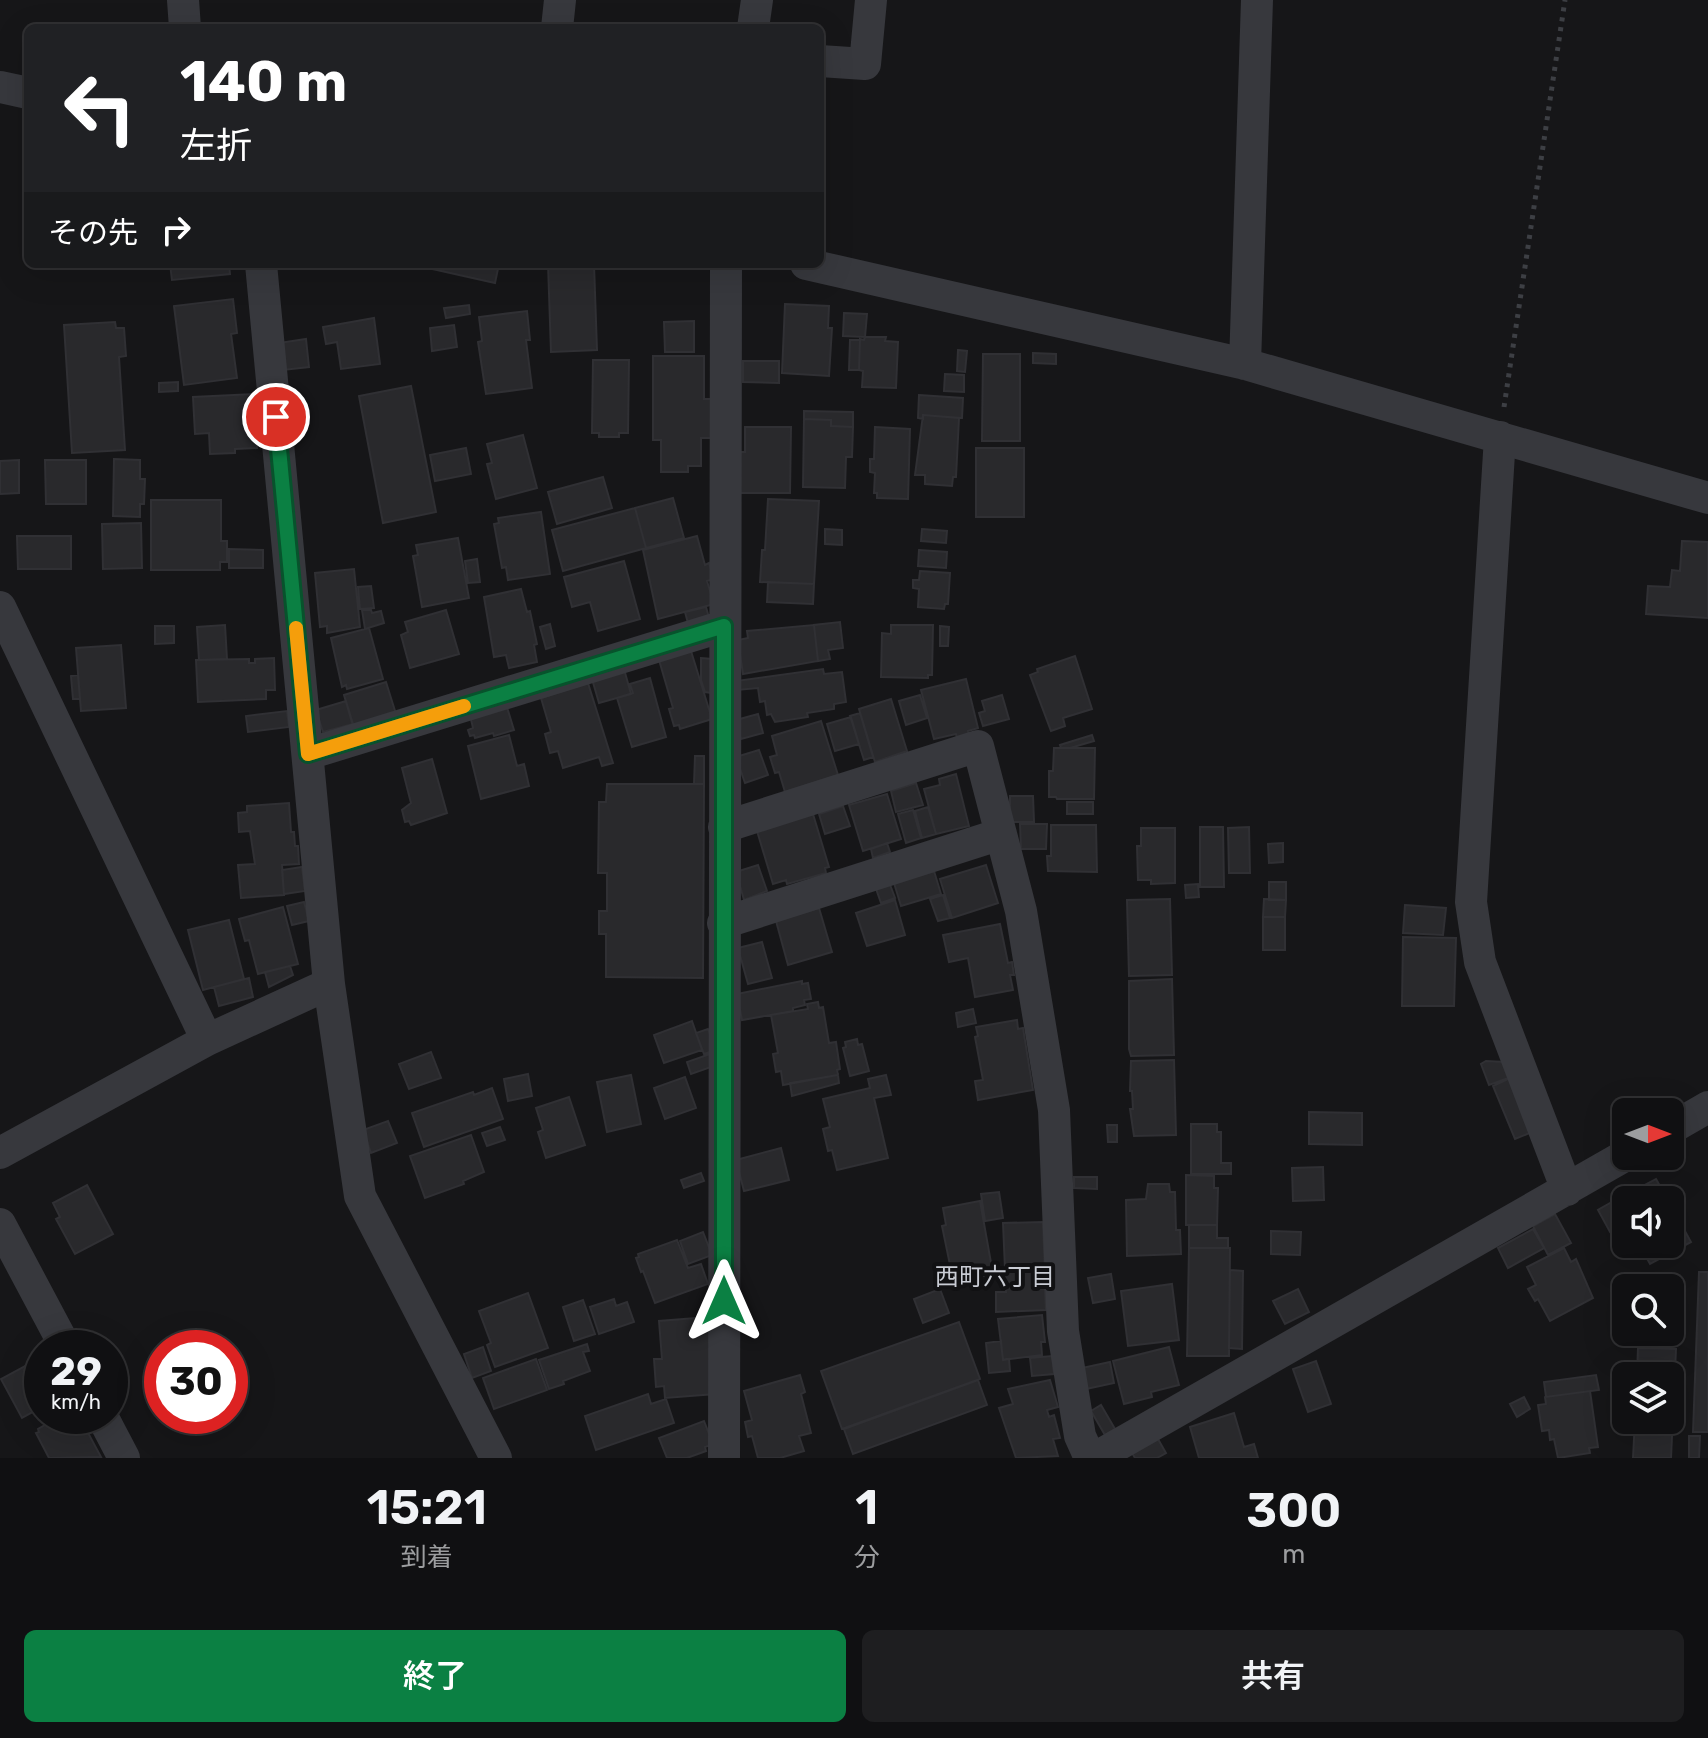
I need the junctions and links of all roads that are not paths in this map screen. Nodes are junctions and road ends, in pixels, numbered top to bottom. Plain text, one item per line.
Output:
1 (183, 0) edge
2 (560, 0) edge
3 (757, 0) edge
4 (871, 0) edge
5 (1257, 0) edge
6 (185, 24) edge
7 (557, 24) edge
8 (754, 24) edge
9 (824, 62) edge
10 (0, 87) edge
11 (24, 92) edge
12 (261, 268) edge
13 (726, 268) edge
14 (824, 268) edge
15 (1245, 364) junction
16 (1500, 437) junction
17 (1708, 498) edge
18 (0, 607) edge
19 (724, 626) junction
20 (308, 754) junction
21 (724, 827) junction
22 (1001, 834) junction
23 (723, 923) junction
24 (329, 984) junction
25 (207, 1040) junction
26 (1708, 1107) edge
27 (1684, 1121) edge
28 (0, 1153) edge
29 (1612, 1163) edge
30 (1567, 1190) junction
31 (0, 1224) edge
32 (56, 1330) edge
33 (111, 1434) edge
34 (124, 1458) edge
35 (496, 1458) edge
36 (724, 1458) edge
37 (1092, 1458) edge

1 - 6 street
2 - 7 street
3 - 8 street
4 - 9 street
5 - 15 street
10 - 11 street
12 - 20 street
13 - 19 street
14 - 15 street
15 - 16 street
16 - 17 street
16 - 30 street
18 - 25 street
19 - 20 street
19 - 21 street
20 - 24 street
21 - 22 street
21 - 23 street
22 - 23 street
22 - 37 street
23 - 36 street
24 - 25 street
24 - 35 street
25 - 28 street
26 - 27 street
29 - 30 street
30 - 37 street
31 - 32 street
33 - 34 street

